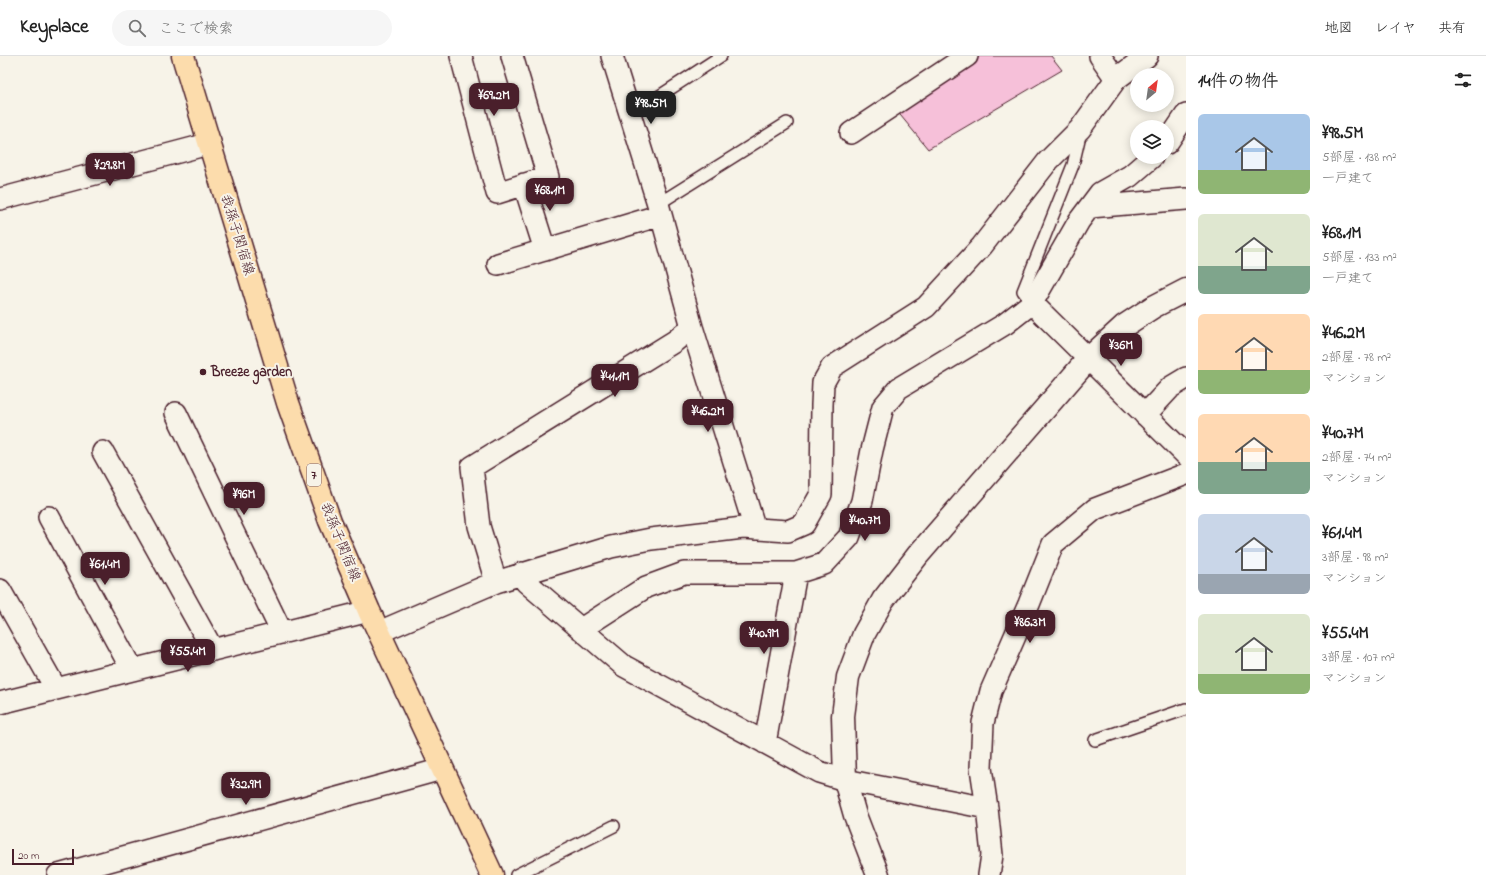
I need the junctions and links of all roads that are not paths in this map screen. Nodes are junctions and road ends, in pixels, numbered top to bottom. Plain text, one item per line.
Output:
1 (183, 56) edge
2 (461, 56) edge
3 (512, 56) edge
4 (612, 56) edge
5 (721, 56) edge
6 (967, 56) edge
7 (1100, 56) edge
8 (1147, 56) edge
9 (1116, 79) junction
10 (630, 114) junction
11 (1186, 115) edge
12 (787, 123) dead end
13 (1083, 125) junction
14 (851, 133) dead end
15 (1174, 133) edge
16 (210, 142) junction
17 (1144, 164) edge
18 (524, 184) junction
19 (0, 199) edge
20 (1186, 199) edge
21 (1090, 207) junction
22 (660, 209) junction
23 (545, 250) junction
24 (498, 264) dead end
25 (1186, 290) edge
26 (1032, 303) junction
27 (692, 327) junction
28 (1089, 358) junction
29 (1186, 378) edge
30 (176, 413) dead end
31 (1145, 415) junction
32 (103, 452) dead end
33 (1186, 455) edge
34 (1186, 474) edge
35 (49, 517) dead end
36 (755, 529) junction
37 (522, 573) junction
38 (796, 573) junction
39 (496, 582) junction
40 (0, 590) edge
41 (369, 611) junction
42 (581, 629) junction
43 (379, 632) junction
44 (282, 633) junction
45 (213, 650) junction
46 (132, 670) junction
47 (56, 689) junction
48 (0, 703) edge
49 (1186, 709) edge
50 (1095, 740) dead end
51 (765, 743) junction
52 (442, 769) junction
53 (846, 780) junction
54 (988, 808) junction
55 (614, 826) dead end
56 (58, 875) edge
57 (492, 875) edge
58 (516, 875) edge
59 (878, 875) edge
60 (989, 875) edge

1 - 16 main road, 我孫子関宿線 / 7
2 - 18 street
3 - 18 street
4 - 10 street
5 - 10 lane
6 - 14 street
7 - 9 street
8 - 9 street
9 - 13 street
10 - 22 street
11 - 15 street
12 - 22 lane
13 - 26 lane
13 - 36 street
16 - 19 street
16 - 41 main road, 我孫子関宿線 / 7
17 - 21 street
18 - 23 street
20 - 21 street
21 - 26 street
22 - 23 street
22 - 27 street
23 - 24 street
25 - 28 street
26 - 28 street
26 - 38 street
27 - 36 street
27 - 39 street
28 - 31 street
28 - 53 street
29 - 31 street
30 - 44 street
31 - 33 street
32 - 45 street
34 - 54 street
35 - 46 street
36 - 37 street
37 - 39 street
37 - 42 street
38 - 42 street
38 - 51 street
39 - 43 street
40 - 47 street
41 - 43 main road, 我孫子関宿線 / 7
41 - 44 street
42 - 51 street
43 - 52 main road, 我孫子関宿線 / 7
44 - 45 street
45 - 46 street
46 - 47 street
47 - 48 street
49 - 50 lane
51 - 53 street
52 - 56 street
52 - 57 main road, 我孫子関宿線 / 7
53 - 54 street
53 - 59 street
54 - 60 street
55 - 58 lane

